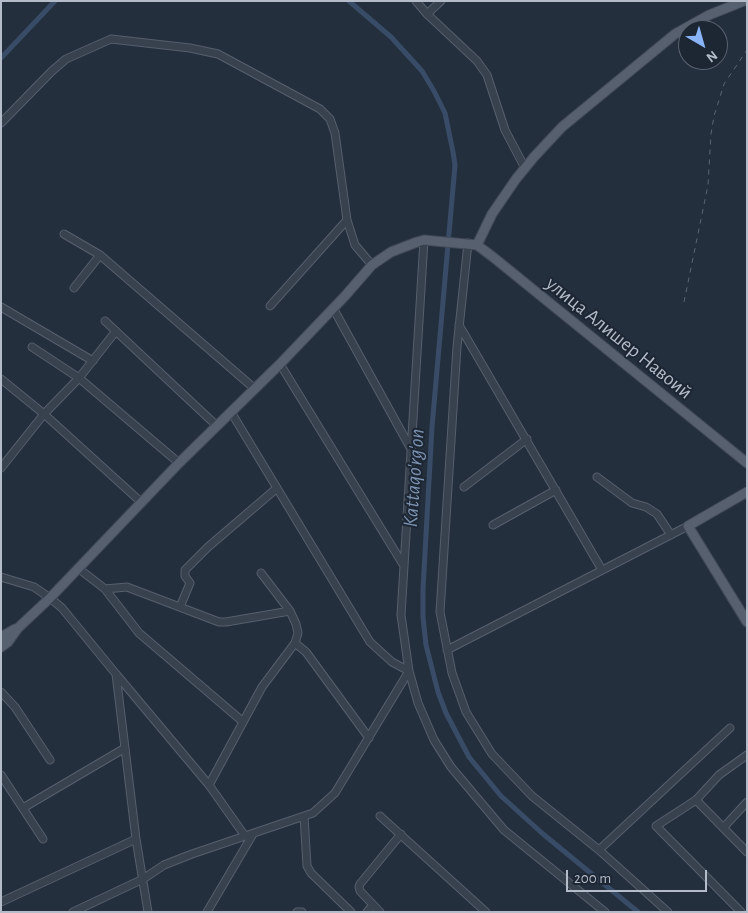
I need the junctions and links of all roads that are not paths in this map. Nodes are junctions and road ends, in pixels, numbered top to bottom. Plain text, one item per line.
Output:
1 (416, 1) edge
2 (441, 1) edge
3 (744, 1) edge
4 (428, 14) junction
5 (1, 123) edge
6 (525, 168) junction
7 (347, 220) junction
8 (64, 234) dead end
9 (424, 240) junction
10 (472, 244) junction
11 (100, 255) junction
12 (372, 265) junction
13 (74, 288) dead end
14 (270, 306) dead end
15 (1, 307) edge
16 (333, 308) junction
17 (106, 321) dead end
18 (459, 325) junction
19 (116, 331) junction
20 (32, 347) dead end
21 (93, 361) junction
22 (280, 364) junction
23 (79, 378) junction
24 (1, 379) edge
25 (254, 389) junction
26 (231, 412) junction
27 (44, 414) junction
28 (217, 426) junction
29 (527, 439) junction
30 (411, 450) junction
31 (179, 464) junction
32 (747, 464) edge
33 (1, 468) edge
34 (597, 477) dead end
35 (464, 487) dead end
36 (276, 488) junction
37 (556, 490) junction
38 (747, 492) edge
39 (141, 502) junction
40 (493, 525) dead end
41 (688, 526) junction
42 (671, 535) junction
43 (404, 567) junction
44 (78, 568) junction
45 (602, 570) junction
46 (261, 573) dead end
47 (1, 577) edge
48 (105, 589) junction
49 (50, 598) junction
50 (180, 607) junction
51 (290, 611) junction
52 (747, 622) edge
53 (18, 628) junction
54 (1, 637) edge
55 (295, 643) junction
56 (1, 648) edge
57 (447, 650) junction
58 (409, 670) junction
59 (116, 674) junction
60 (1, 692) edge
61 (242, 721) junction
62 (730, 728) dead end
63 (368, 738) junction
64 (125, 748) junction
65 (747, 755) edge
66 (50, 760) dead end
67 (1, 775) edge
68 (209, 785) junction
69 (696, 800) junction
70 (747, 802) edge
71 (24, 808) junction
72 (304, 816) junction
73 (380, 816) dead end
74 (724, 828) junction
75 (253, 834) junction
76 (400, 834) junction
77 (245, 836) junction
78 (43, 839) dead end
79 (136, 839) junction
80 (599, 850) junction
81 (747, 852) edge
82 (143, 879) junction
83 (1, 902) edge
84 (373, 905) junction
85 (76, 911) edge
86 (148, 912) edge
87 (207, 912) edge
88 (297, 912) edge
89 (302, 912) edge
90 (351, 912) edge
91 (367, 912) edge
92 (380, 912) edge
93 (486, 912) edge
94 (605, 912) edge
95 (668, 912) edge
96 (741, 912) edge

1 - 4 street
2 - 4 street
3 - 6 main road
4 - 6 street
5 - 7 street
6 - 10 main road
7 - 12 street
7 - 14 street
8 - 11 street
9 - 10 main road
9 - 12 main road
9 - 30 street
10 - 18 street
10 - 32 main road, улица Алишер Навоий
11 - 13 street
11 - 25 street
12 - 16 main road
15 - 21 street
16 - 22 main road
16 - 30 street
17 - 19 street
18 - 29 street
18 - 57 street
19 - 21 street
19 - 28 street
20 - 23 street
21 - 23 street
22 - 25 main road
22 - 43 street
23 - 27 street
23 - 31 street
24 - 27 street
25 - 26 main road
26 - 28 main road
26 - 36 street
27 - 33 street
27 - 39 street
28 - 31 main road
29 - 35 street
29 - 37 street
30 - 43 street
31 - 39 main road
34 - 42 street
36 - 50 street
36 - 58 street
37 - 40 street
37 - 45 street
38 - 41 main road
39 - 44 main road
41 - 42 street
41 - 52 main road
42 - 45 street
43 - 58 street
44 - 48 street
44 - 49 main road
45 - 57 street
46 - 51 street
47 - 49 street
48 - 50 street
48 - 61 street
49 - 53 main road
49 - 59 street
50 - 51 street
51 - 55 street
53 - 54 main road
53 - 56 main road
55 - 61 street
55 - 63 street
57 - 80 street
58 - 63 street
58 - 94 street
59 - 64 street
59 - 68 street
60 - 66 street
61 - 68 street
62 - 80 street
63 - 72 street
64 - 71 street
64 - 79 street
65 - 69 street
67 - 71 street
68 - 77 street
69 - 74 street
69 - 96 street
70 - 74 street
71 - 78 street
72 - 75 street
72 - 90 street
73 - 76 street
74 - 81 street
75 - 77 street
75 - 87 street
76 - 84 street
76 - 93 street
77 - 82 street
79 - 82 street
79 - 83 street
80 - 95 street
82 - 85 street
82 - 86 street
84 - 91 street
84 - 92 street
88 - 89 street

